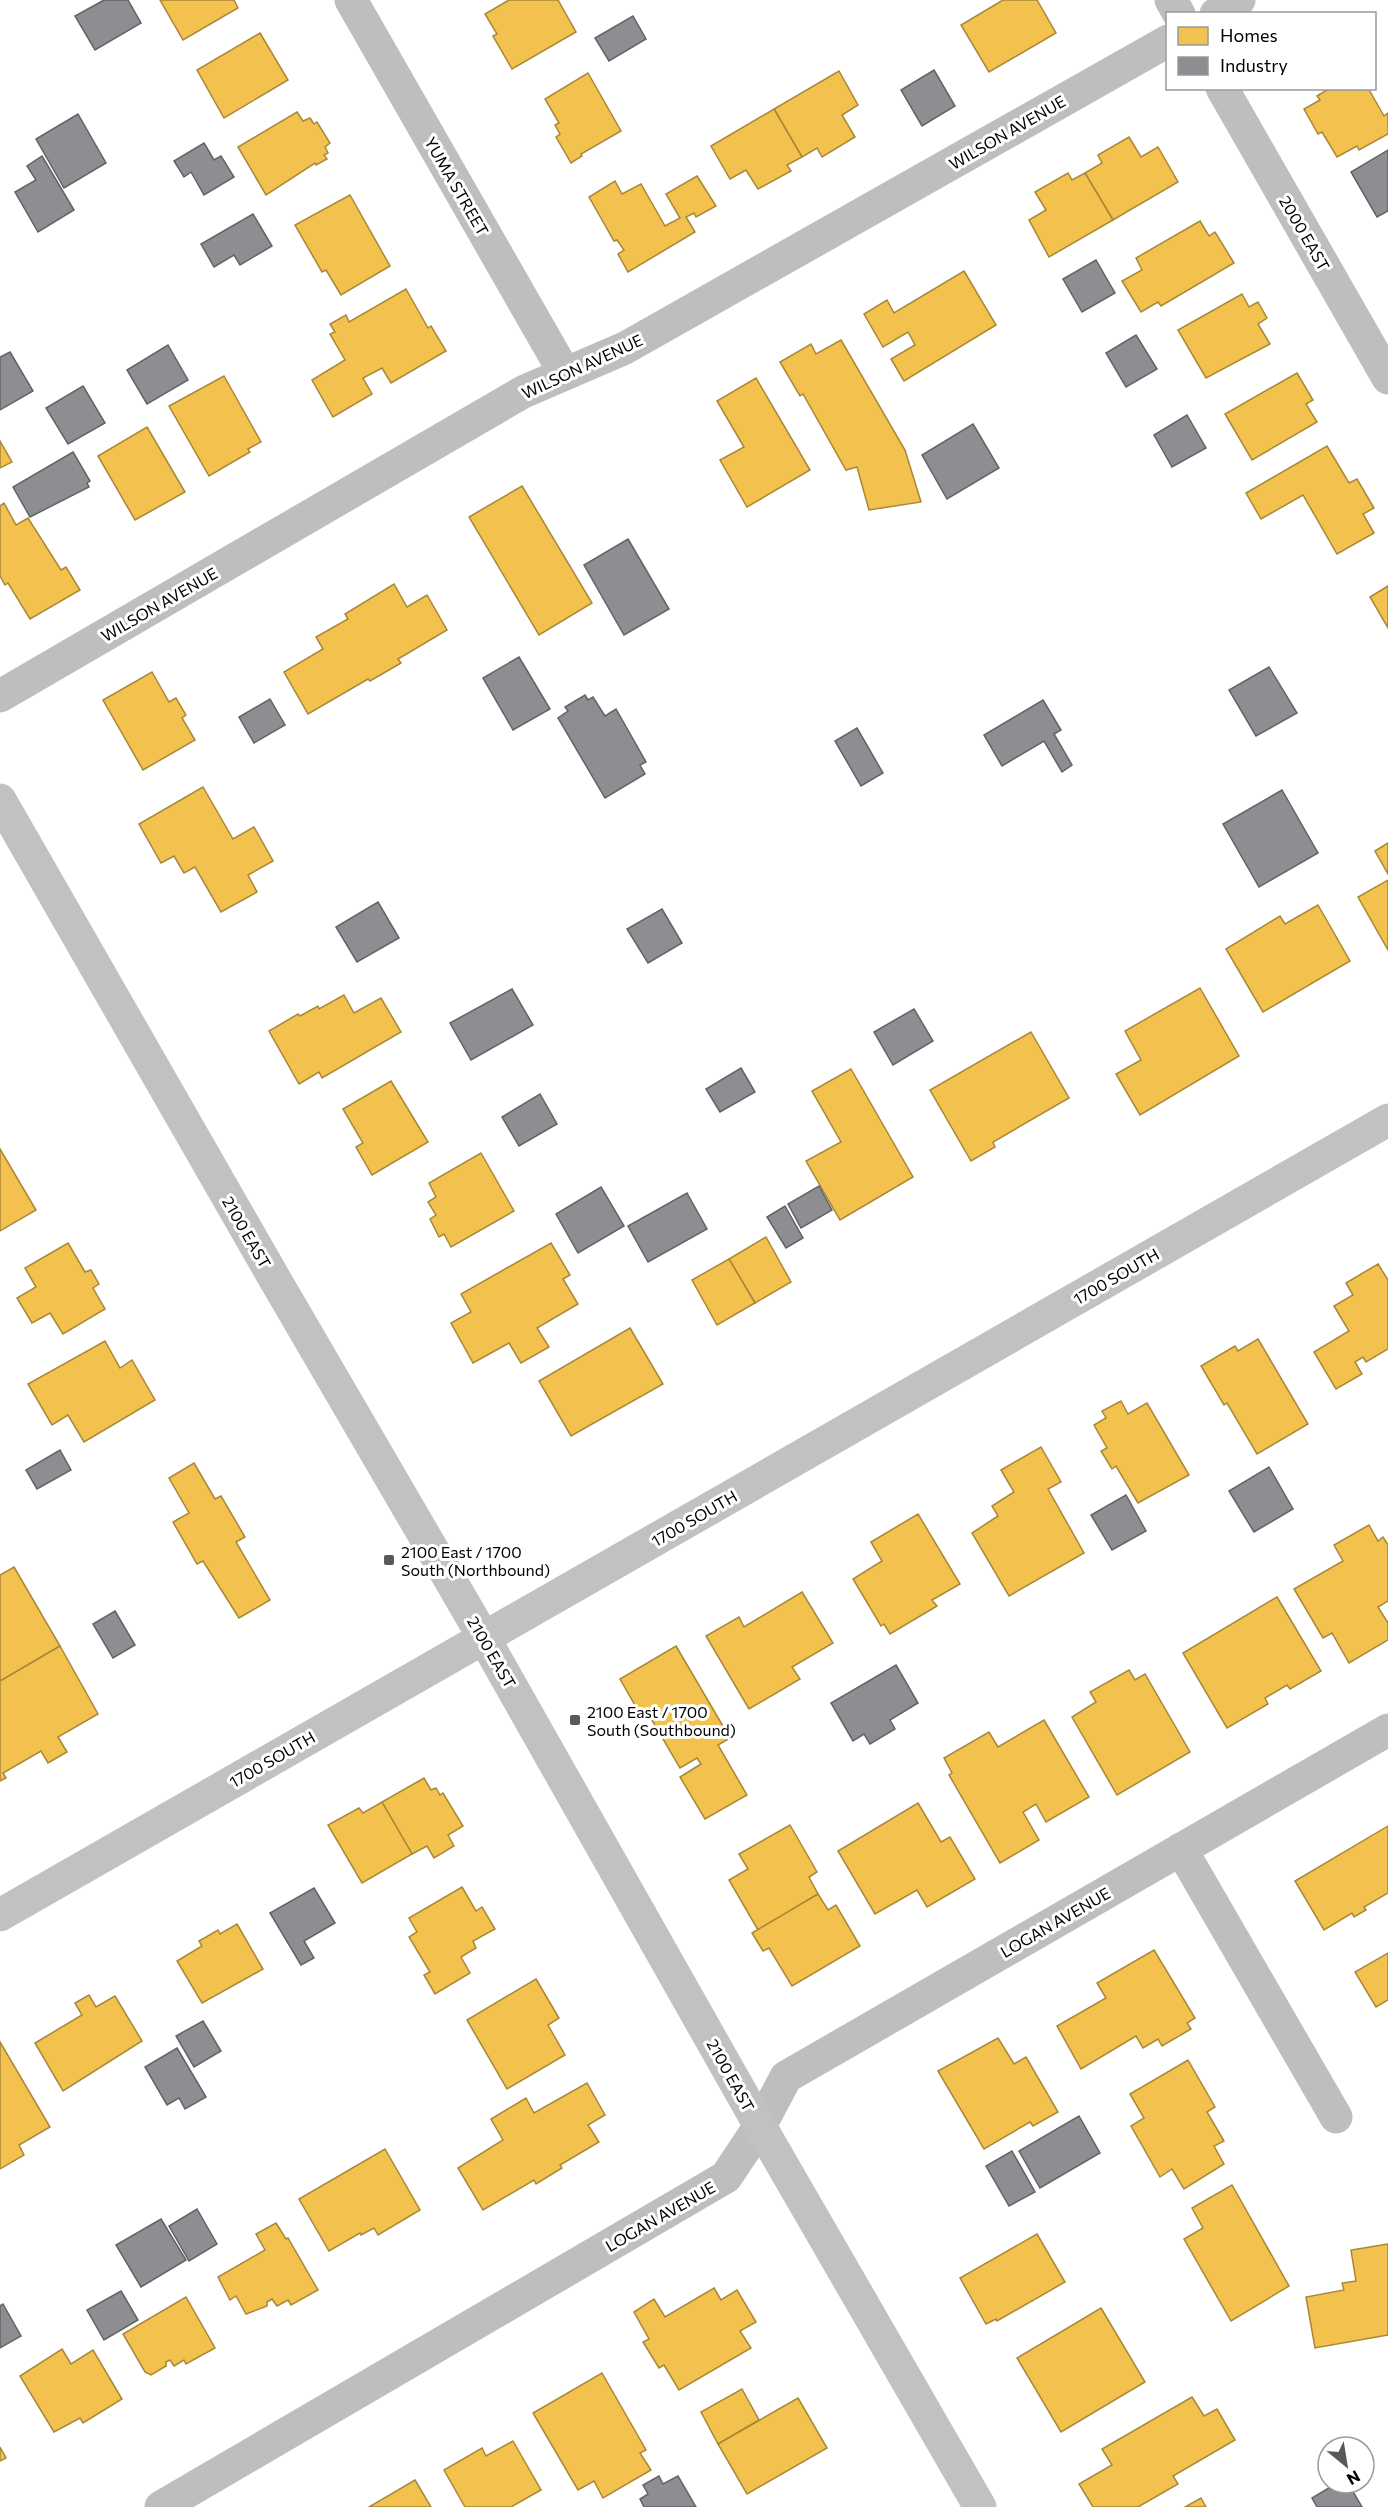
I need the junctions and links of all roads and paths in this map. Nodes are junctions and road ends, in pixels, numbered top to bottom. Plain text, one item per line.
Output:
1 (351, 0) edge
2 (1239, 0) edge
3 (1219, 12) edge
4 (1166, 42) edge
5 (1223, 90) edge
6 (564, 372) junction
7 (1388, 378) edge
8 (0, 696) edge
9 (0, 800) edge
10 (1388, 1120) edge
11 (484, 1638) junction
12 (1388, 1730) edge
13 (1181, 1849) junction
14 (0, 1915) edge
15 (1336, 2117) dead end
16 (760, 2126) junction
17 (161, 2507) edge
18 (980, 2507) edge

1 - 6 street, YUMA STREET
2 - 3 street
4 - 6 street, WILSON AVENUE
5 - 7 street, 2000 EAST
6 - 8 street, WILSON AVENUE
9 - 11 street, 2100 EAST
10 - 11 street, 1700 SOUTH
11 - 14 street, 1700 SOUTH
11 - 16 street, 2100 EAST
12 - 13 street, LOGAN AVENUE
13 - 15 street
13 - 16 street, LOGAN AVENUE
16 - 17 street, LOGAN AVENUE
16 - 18 street, 2100 EAST

